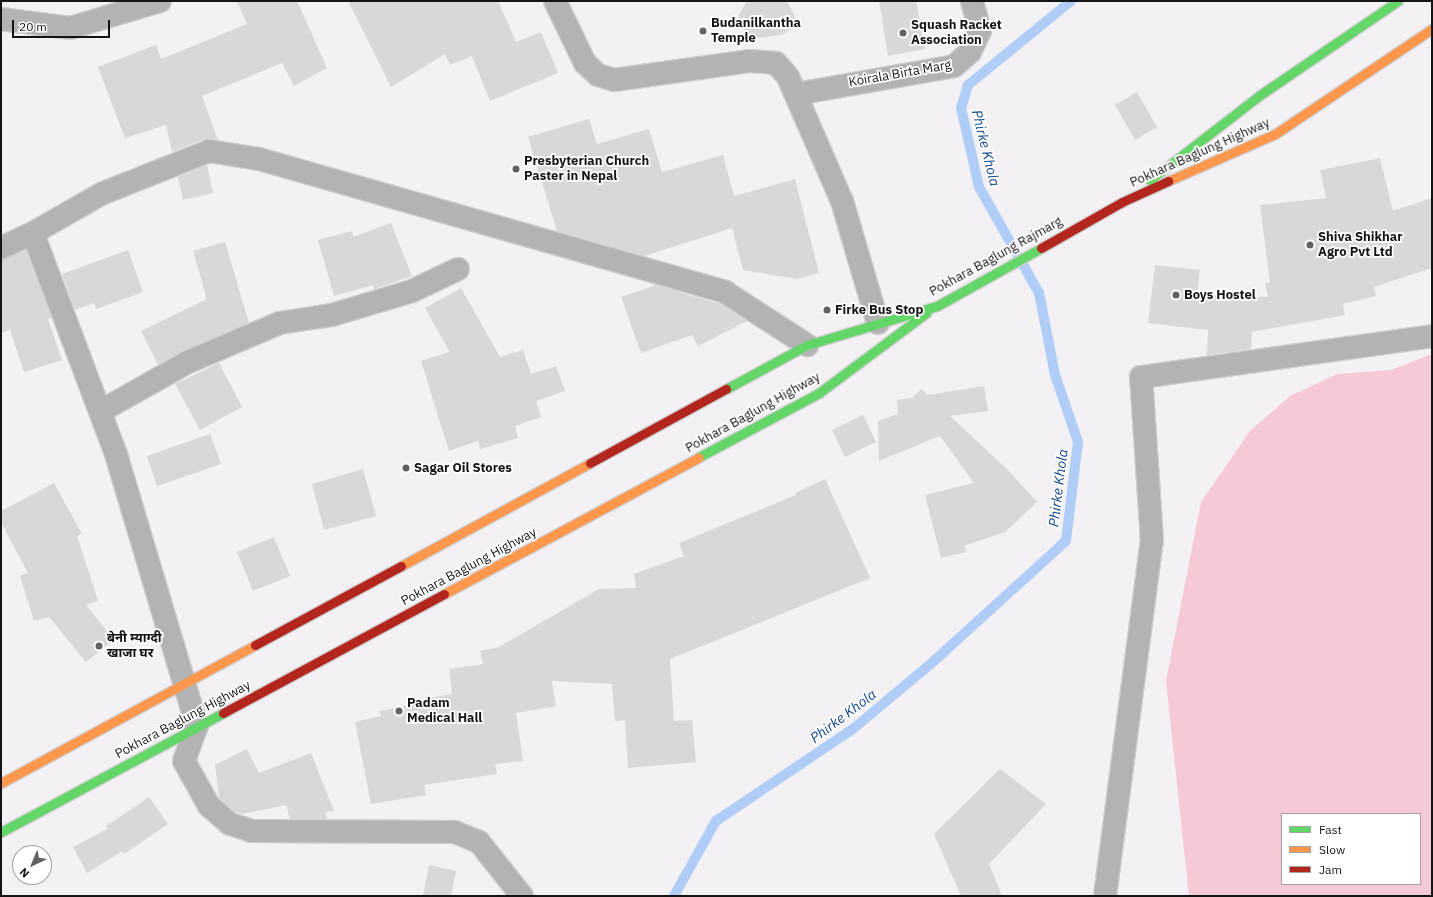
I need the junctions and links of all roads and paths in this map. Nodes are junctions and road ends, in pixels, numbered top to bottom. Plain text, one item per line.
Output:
1 (160, 1) edge
2 (555, 1) edge
3 (972, 1) edge
4 (1398, 1) edge
5 (1, 19) edge
6 (1432, 29) edge
7 (796, 94) junction
8 (1122, 202) junction
9 (33, 233) junction
10 (1, 248) edge
11 (458, 269) dead end
12 (936, 306) junction
13 (878, 323) junction
14 (1432, 336) edge
15 (807, 345) junction
16 (101, 412) junction
17 (184, 683) junction
18 (197, 726) junction
19 (1, 783) edge
20 (1, 832) edge
21 (522, 896) edge
22 (1105, 896) edge

1 - 5 street
2 - 7 street
3 - 7 street, Koirala Birta Marg
4 - 8 highway, Pokhara Baglung Highway
6 - 8 highway, Pokhara Baglung Highway
7 - 13 street
8 - 12 highway, Pokhara Baglung Rajmarg
9 - 10 street
9 - 15 street
9 - 16 street
11 - 16 street
12 - 13 highway, Pokhara Baglung Rajmarg
12 - 18 highway, Pokhara Baglung Highway
13 - 15 highway
14 - 22 street
15 - 17 highway
16 - 17 street
17 - 18 street
17 - 19 highway
18 - 20 highway, Pokhara Baglung Highway
18 - 21 street

